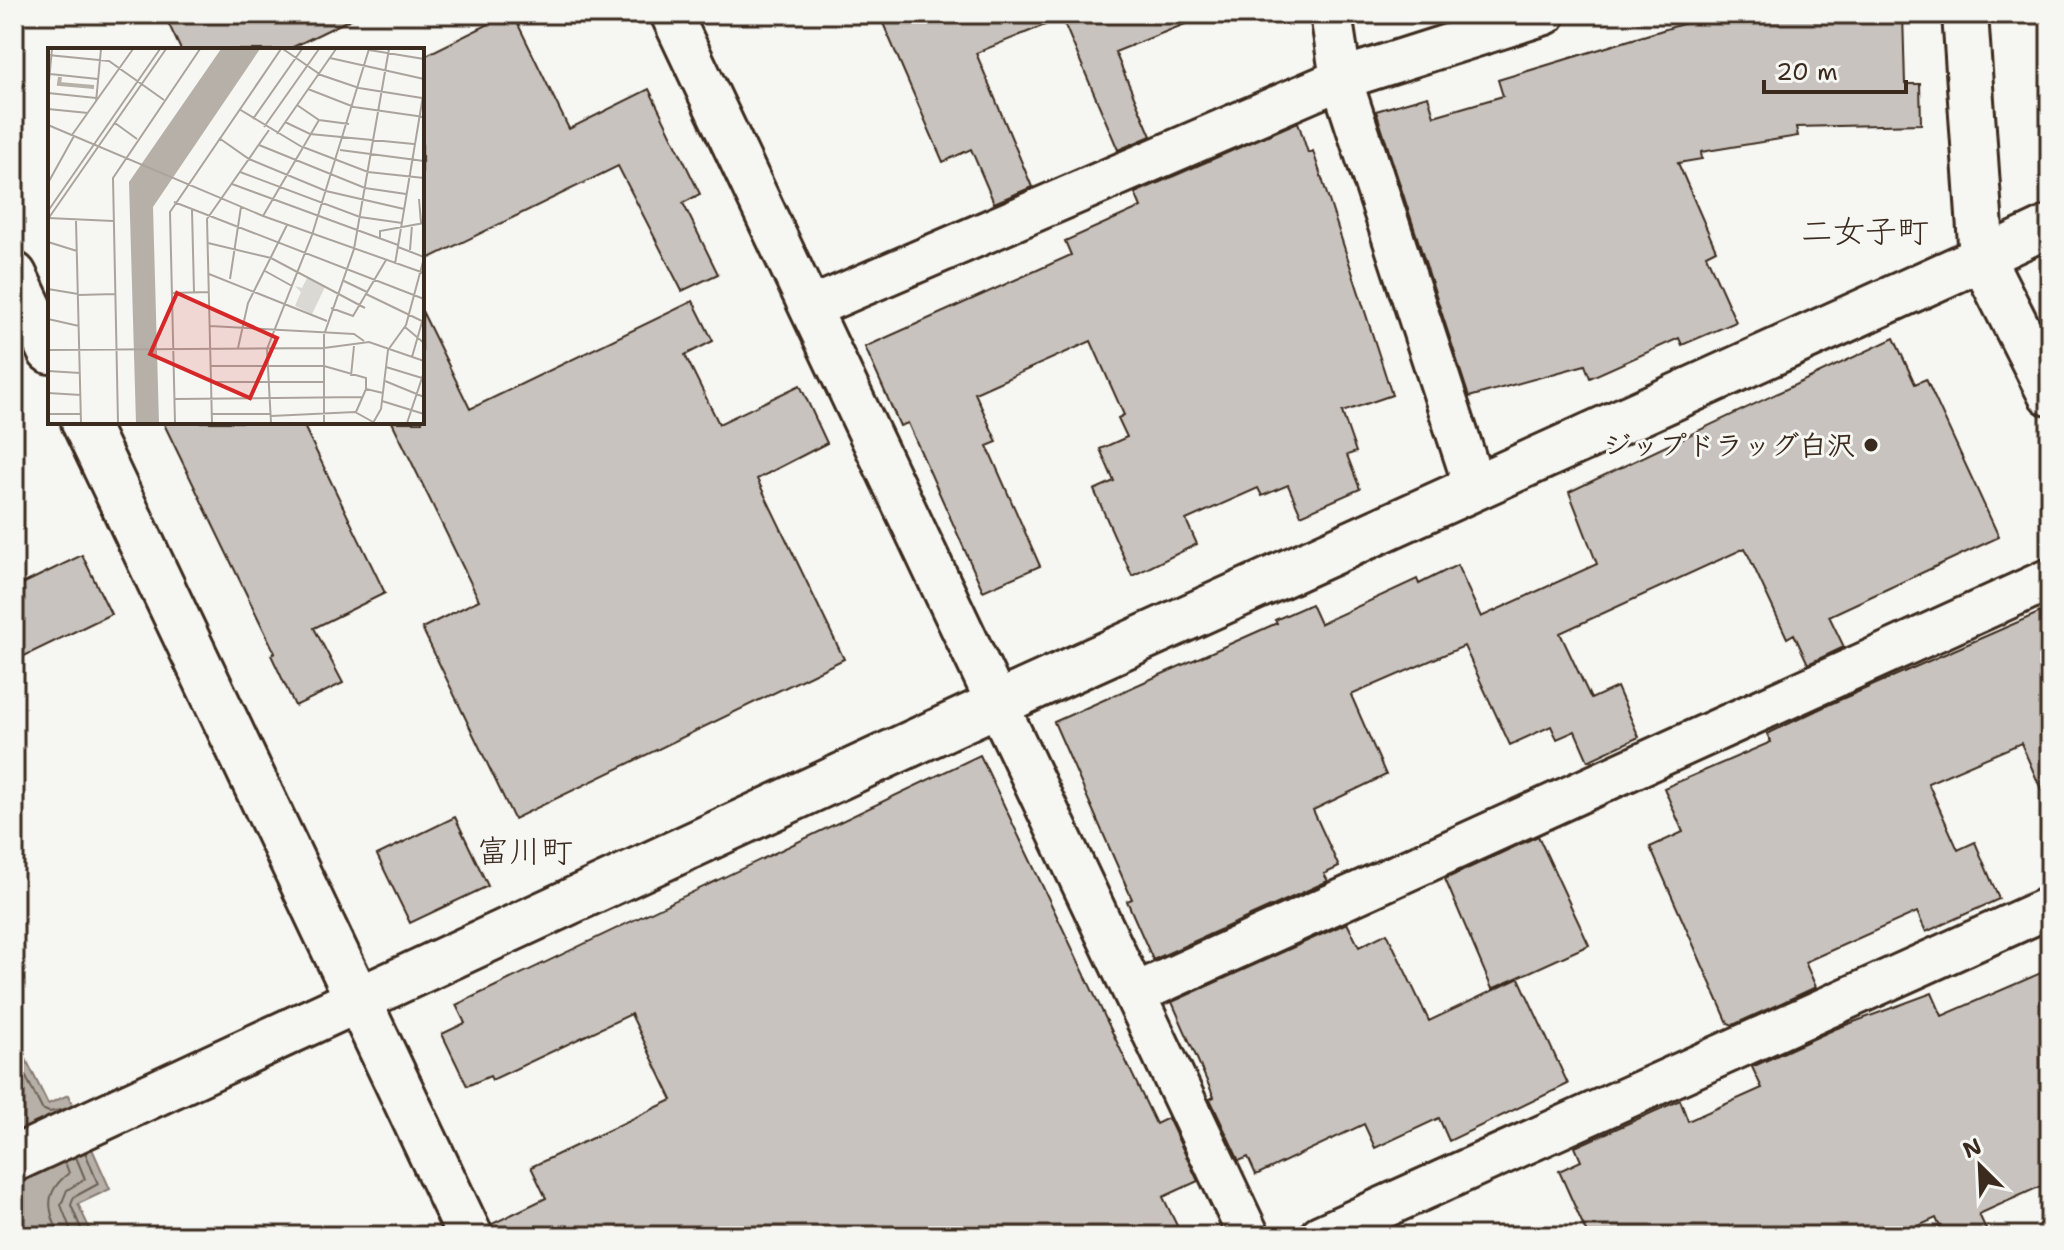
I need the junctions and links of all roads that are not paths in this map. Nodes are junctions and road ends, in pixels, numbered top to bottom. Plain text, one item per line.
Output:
1 (671, 14) edge
2 (1331, 14) edge
3 (1545, 14) edge
4 (1965, 14) edge
5 (1341, 79) junction
6 (2050, 226) edge
7 (1982, 258) junction
8 (14, 275) edge
9 (810, 308) junction
10 (48, 347) edge
11 (2050, 393) edge
12 (85, 424) edge
13 (1475, 488) junction
14 (2050, 579) edge
15 (997, 704) junction
16 (2050, 907) edge
17 (1135, 994) junction
18 (358, 1000) junction
19 (14, 1159) edge
20 (470, 1236) edge
21 (1249, 1236) edge
22 (1320, 1236) edge

1 - 9 street
2 - 5 street
3 - 5 street
4 - 7 street
5 - 9 street
5 - 13 street
6 - 7 street
7 - 11 street
7 - 13 street
8 - 10 street
9 - 15 street
12 - 18 street
13 - 15 street
14 - 17 street
15 - 17 street
15 - 18 street
16 - 22 street
17 - 21 street
18 - 19 street
18 - 20 street

